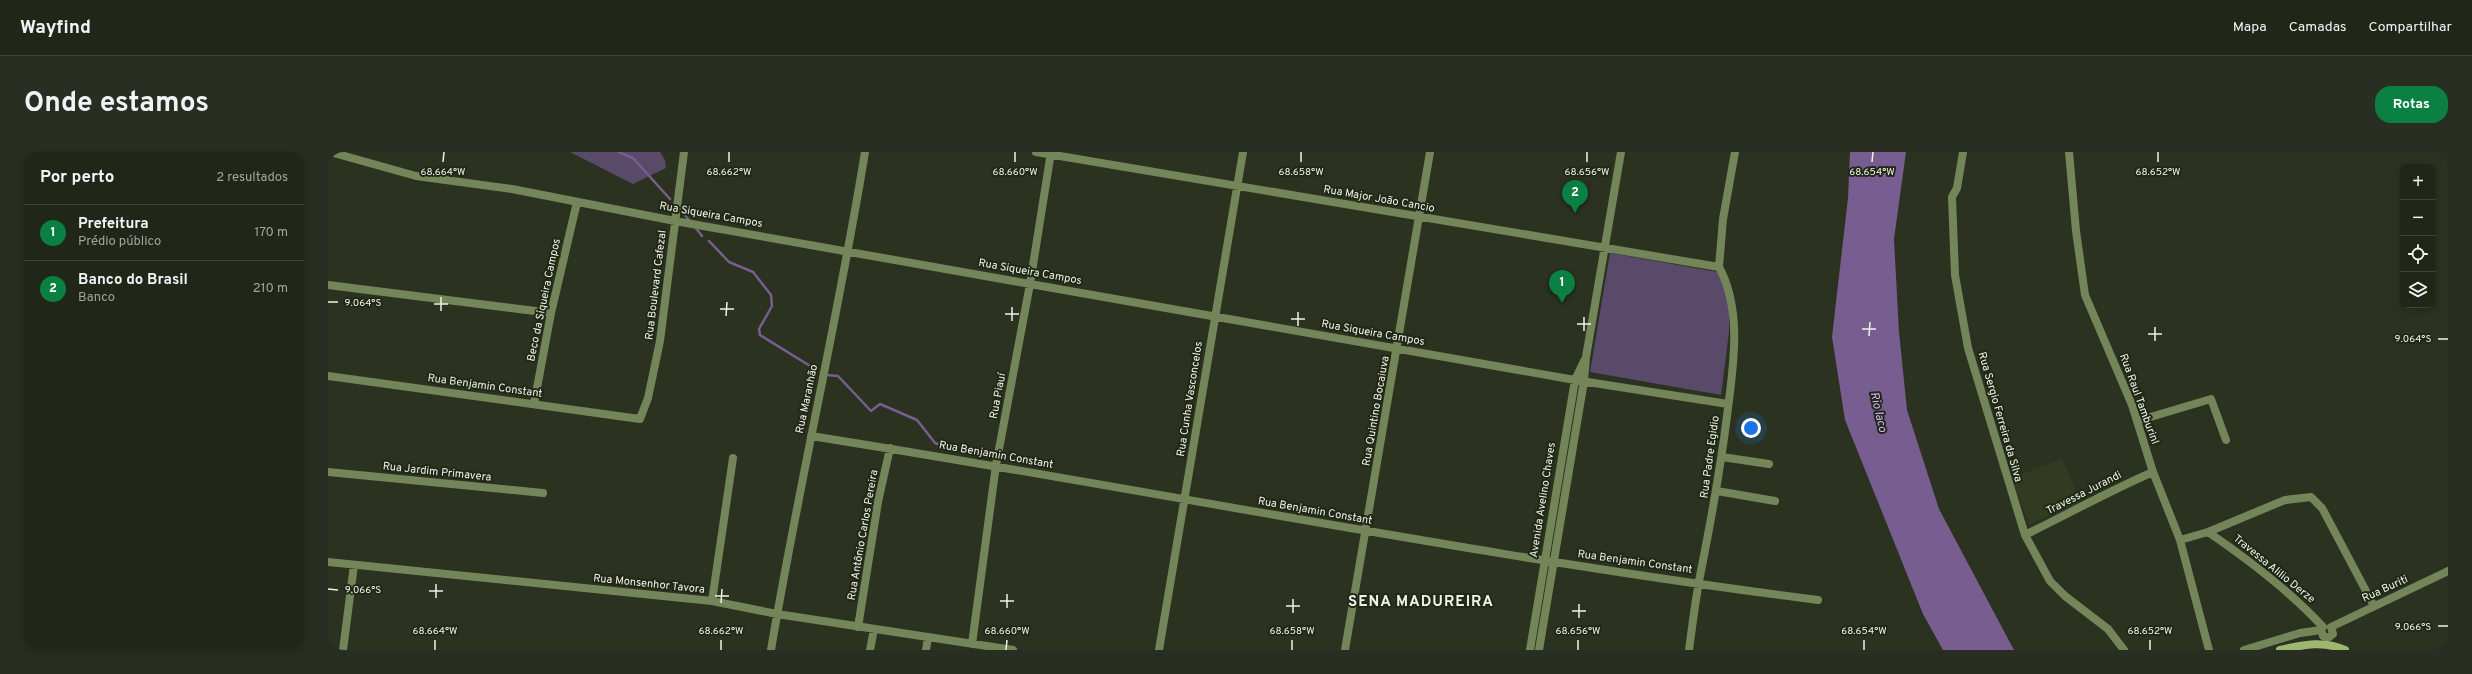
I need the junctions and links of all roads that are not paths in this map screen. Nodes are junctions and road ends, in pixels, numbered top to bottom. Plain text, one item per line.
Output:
1 (330, 152) edge
2 (684, 152) edge
3 (866, 152) edge
4 (1036, 152) edge
5 (1243, 152) edge
6 (1430, 152) edge
7 (1621, 152) edge
8 (1735, 152) edge
9 (1963, 152) edge
10 (2069, 152) edge
11 (1051, 153) edge
12 (1238, 184) junction
13 (577, 202) junction
14 (1420, 217) junction
15 (675, 221) junction
16 (1605, 248) junction
17 (849, 251) junction
18 (1718, 267) junction
19 (1030, 284) junction
20 (328, 286) edge
21 (551, 313) junction
22 (1214, 315) junction
23 (1398, 348) junction
24 (1586, 357) junction
25 (328, 376) edge
26 (1575, 380) junction
27 (1584, 381) junction
28 (534, 404) junction
29 (1728, 404) junction
30 (640, 419) joint
31 (2137, 421) junction
32 (811, 436) junction
33 (2226, 440) dead end
34 (890, 448) junction
35 (1722, 457) junction
36 (734, 458) dead end
37 (1769, 464) dead end
38 (996, 465) junction
39 (328, 472) edge
40 (2154, 472) junction
41 (1717, 491) junction
42 (543, 494) dead end
43 (1184, 500) junction
44 (1775, 502) dead end
45 (1365, 530) junction
46 (2208, 532) junction
47 (2024, 535) junction
48 (2180, 540) junction
49 (1544, 560) junction
50 (328, 562) edge
51 (1554, 562) junction
52 (354, 565) junction
53 (2448, 571) edge
54 (1699, 582) junction
55 (1818, 600) dead end
56 (712, 601) junction
57 (2374, 606) junction
58 (777, 614) junction
59 (858, 627) junction
60 (2325, 628) junction
61 (874, 629) junction
62 (928, 637) junction
63 (2328, 641) junction
64 (972, 644) junction
65 (343, 650) edge
66 (771, 650) edge
67 (870, 650) edge
68 (926, 650) edge
69 (1013, 650) edge
70 (1159, 650) edge
71 (1345, 650) edge
72 (1530, 650) edge
73 (1540, 650) edge
74 (1689, 650) edge
75 (2124, 650) edge
76 (2209, 650) edge
77 (2244, 650) edge
78 (2280, 650) edge
79 (2345, 650) edge

1 - 13 street, Rua Siqueira Campos
2 - 15 street, Rua Boulevard Cafezal
3 - 17 street, Rua Maranhão
4 - 11 street, Rua Major João Cancio
5 - 12 street, Rua Cunha Vasconcelos
6 - 14 street, Rua Quintino Bocaiuva
7 - 16 street, Avenida Avelino Chaves
8 - 18 street
9 - 47 street, Rua Sergio Ferreira da Silva
10 - 31 street, Rua Raul Tamburinl
11 - 12 street, Rua Major João Cancio
11 - 19 street, Rua Piauí
12 - 14 street, Rua Major João Cancio
12 - 22 street, Rua Cunha Vasconcelos
13 - 15 street, Rua Siqueira Campos
13 - 21 street, Beco da Siqueira Campos
14 - 16 street, Rua Major João Cancio
14 - 23 street, Rua Quintino Bocaiuva
15 - 17 street, Rua Siqueira Campos
15 - 30 street, Rua Boulevard Cafezal
16 - 18 street, Rua Major João Cancio
16 - 24 street, Avenida Avelino Chaves
17 - 19 street, Rua Siqueira Campos
17 - 32 street, Rua Maranhão
18 - 29 street, Rua Padre Egidio
19 - 22 street, Rua Siqueira Campos
19 - 38 street, Rua Piauí
20 - 21 street
21 - 28 street, Beco da Siqueira Campos
22 - 23 street, Rua Siqueira Campos
22 - 43 street, Rua Cunha Vasconcelos
23 - 26 street, Rua Siqueira Campos
23 - 45 street, Rua Quintino Bocaiuva
24 - 26 street, Avenida Avelino Chaves
24 - 27 street, Avenida Avelino Chaves
25 - 28 street, Rua Benjamin Constant
26 - 27 street, Rua Siqueira Campos
26 - 49 street, Avenida Avelino Chaves
27 - 29 street, Rua Siqueira Campos
27 - 51 street, Avenida Avelino Chaves
28 - 30 street, Rua Benjamin Constant
29 - 35 street, Rua Padre Egidio
31 - 33 street
31 - 40 street, Rua Raul Tamburinl
32 - 34 street, Rua Benjamin Constant
32 - 58 street, Rua Maranhão
34 - 38 street, Rua Benjamin Constant
34 - 59 street, Rua Antônio Carlos Pereira
35 - 37 street
35 - 41 street, Rua Padre Egidio
36 - 56 street
38 - 43 street, Rua Benjamin Constant
38 - 64 street, Rua Piauí
39 - 42 street, Rua Jardim Primavera
40 - 47 street, Travessa Jurandi
40 - 48 street, Rua Raul Tamburinl
41 - 44 street
41 - 54 street, Rua Padre Egidio
43 - 45 street, Rua Benjamin Constant
43 - 70 street, Rua Cunha Vasconcelos
45 - 49 street, Rua Benjamin Constant
45 - 71 street, Rua Quintino Bocaiuva
46 - 48 street
46 - 57 street
46 - 60 street, Travessa Alilio Derze
47 - 75 street, Rua Sergio Ferreira da Silva
48 - 76 street, Rua Raul Tamburinl
49 - 51 street, Rua Benjamin Constant
49 - 72 street, Avenida Avelino Chaves
50 - 52 street, Rua Monsenhor Tavora
51 - 54 street, Rua Benjamin Constant
51 - 73 street, Avenida Avelino Chaves
52 - 56 street, Rua Monsenhor Tavora
52 - 65 street
53 - 57 street, Rua Buriti
54 - 55 street, Rua Benjamin Constant
54 - 74 street, Rua Padre Egidio
56 - 58 street, Rua Monsenhor Tavora
57 - 60 street, Rua Buriti
58 - 59 street, Rua Monsenhor Tavora
58 - 66 street, Rua Maranhão
59 - 61 street, Rua Monsenhor Tavora
60 - 63 street, Travessa Alilio Derze
60 - 77 street
61 - 62 street, Rua Monsenhor Tavora
61 - 67 street
62 - 64 street, Rua Monsenhor Tavora
62 - 68 street
63 - 78 street
63 - 79 street
64 - 69 street, Rua Monsenhor Tavora

